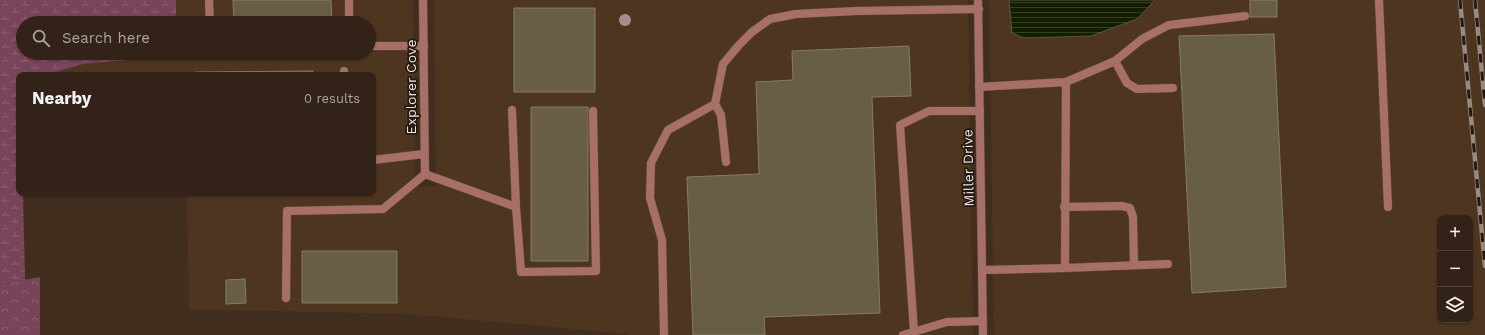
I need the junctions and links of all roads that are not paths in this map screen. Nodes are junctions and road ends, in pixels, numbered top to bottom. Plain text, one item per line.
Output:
1 (210, 0) edge
2 (349, 0) edge
3 (423, 0) edge
4 (978, 0) edge
5 (1379, 0) edge
6 (978, 10) junction
7 (210, 16) edge
8 (349, 16) edge
9 (1245, 16) dead end
10 (376, 46) edge
11 (424, 46) junction
12 (1115, 61) junction
13 (1066, 82) junction
14 (979, 87) junction
15 (1173, 88) dead end
16 (715, 104) junction
17 (512, 110) dead end
18 (593, 111) dead end
19 (980, 111) junction
20 (424, 154) junction
21 (376, 160) edge
22 (726, 162) dead end
23 (425, 174) junction
24 (1064, 207) junction
25 (1388, 207) dead end
26 (516, 208) junction
27 (1168, 264) dead end
28 (1134, 265) junction
29 (1065, 268) junction
30 (982, 270) junction
31 (286, 298) dead end
32 (983, 321) junction
33 (914, 332) junction
34 (664, 335) edge
35 (903, 335) edge
36 (983, 335) edge

1 - 7 street
2 - 8 street
3 - 11 street, Explorer Cove
4 - 6 street, Miller Drive
5 - 25 street
6 - 14 street, Miller Drive
6 - 16 street
9 - 12 street
10 - 11 street
11 - 20 street, Explorer Cove
12 - 13 street
12 - 15 street
13 - 14 street
13 - 24 street
14 - 19 street, Miller Drive
16 - 22 street
16 - 34 street
17 - 26 street
18 - 26 street
19 - 30 street, Miller Drive
19 - 33 street
20 - 21 street
20 - 23 street, Explorer Cove
23 - 26 street
23 - 31 street
24 - 28 street
24 - 29 street
27 - 28 street
28 - 29 street
29 - 30 street
30 - 32 street, Miller Drive
32 - 33 street
32 - 36 street, Miller Drive
33 - 35 street

